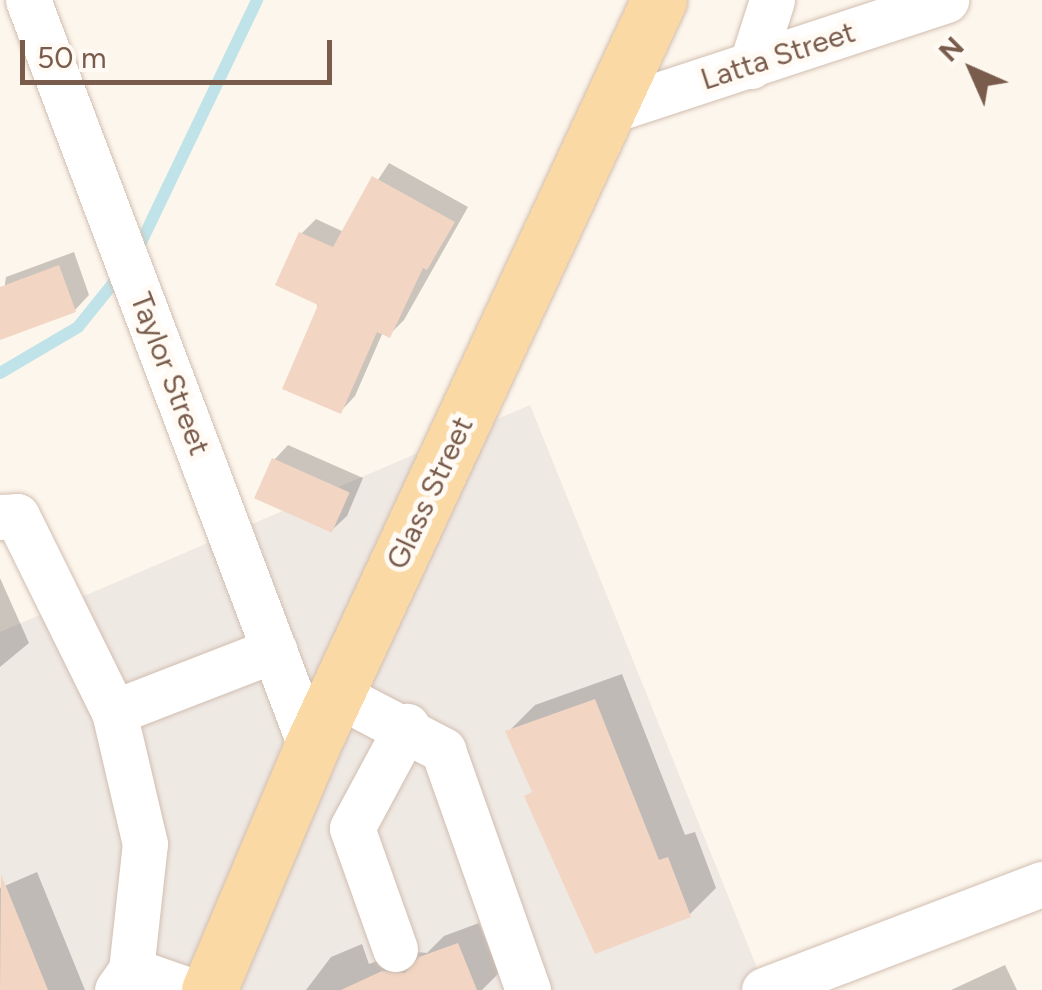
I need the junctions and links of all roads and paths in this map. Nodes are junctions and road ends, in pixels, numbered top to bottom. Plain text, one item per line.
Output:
1 (28, 0) edge
2 (659, 0) edge
3 (772, 0) edge
4 (946, 0) edge
5 (751, 66) junction
6 (610, 111) junction
7 (0, 517) edge
8 (274, 650) junction
9 (336, 694) junction
10 (114, 712) junction
11 (407, 726) junction
12 (311, 748) junction
13 (1039, 894) edge
14 (395, 949) dead end
15 (124, 980) edge
16 (188, 990) edge
17 (210, 990) edge
18 (528, 990) edge
19 (764, 990) edge

1 - 8 street, Taylor Street
2 - 6 main road, Glass Street
3 - 5 street
4 - 5 street, Latta Street
5 - 6 street, Latta Street
6 - 9 main road, Glass Street
7 - 10 street
8 - 10 street
8 - 12 street, Taylor Street
9 - 11 street
9 - 12 main road, Glass Street
10 - 15 street
11 - 14 street
11 - 18 street
12 - 17 main road, Glass Street
13 - 19 street
15 - 16 street

